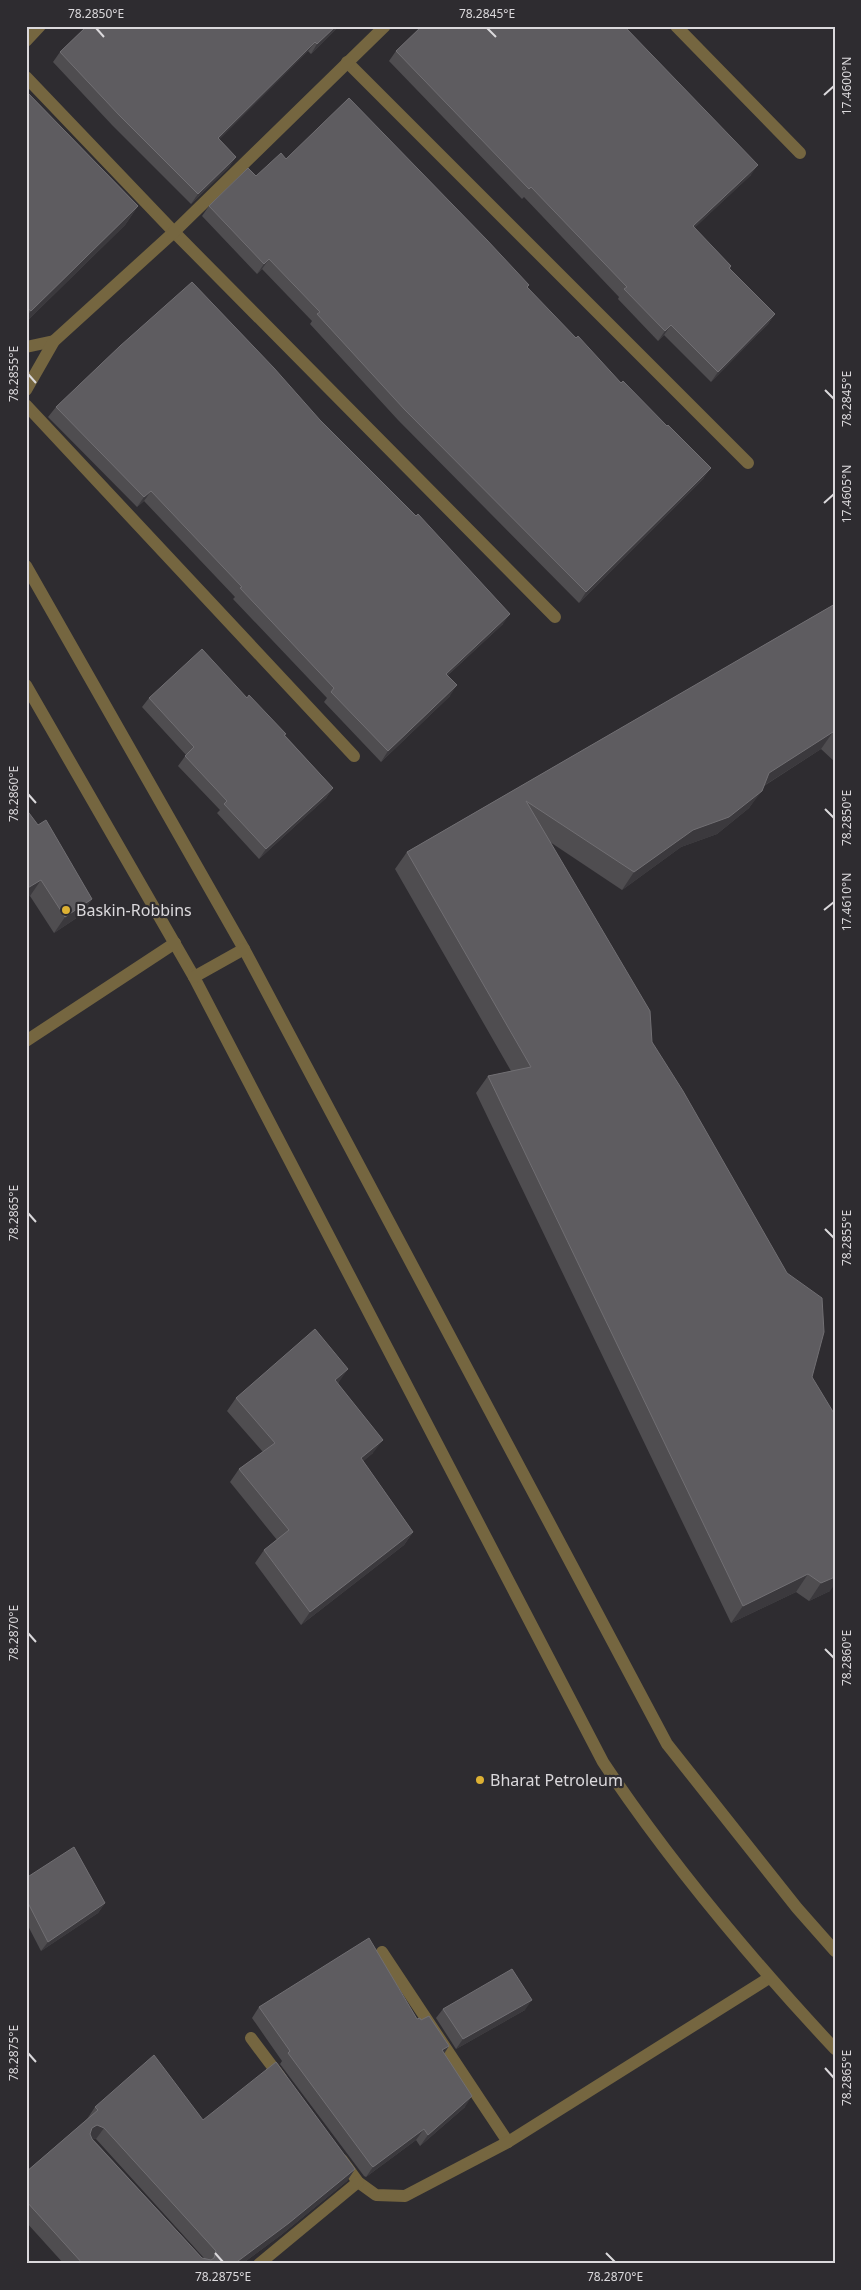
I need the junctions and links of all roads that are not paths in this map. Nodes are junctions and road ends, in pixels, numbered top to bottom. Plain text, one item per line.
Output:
1 (40, 26) edge
2 (385, 26) edge
3 (676, 26) edge
4 (26, 41) edge
5 (347, 62) junction
6 (26, 77) edge
7 (800, 153) dead end
8 (174, 232) junction
9 (54, 341) junction
10 (26, 347) edge
11 (26, 390) edge
12 (26, 405) edge
13 (748, 463) dead end
14 (26, 566) edge
15 (555, 617) dead end
16 (26, 685) edge
17 (354, 756) dead end
18 (175, 943) junction
19 (244, 949) junction
20 (194, 977) junction
21 (26, 1041) edge
22 (835, 1951) edge
23 (382, 1952) dead end
24 (769, 1978) junction
25 (251, 2038) dead end
26 (835, 2049) edge
27 (287, 2085) edge
28 (508, 2142) junction
29 (334, 2148) edge
30 (358, 2182) junction
31 (259, 2264) edge

1 - 4 street
2 - 5 street
3 - 7 street
5 - 8 street
5 - 13 street
6 - 8 street
8 - 9 street
8 - 15 street
9 - 10 street
9 - 11 street
12 - 17 street
14 - 19 street
16 - 18 street
18 - 20 street
18 - 21 street
19 - 20 street
19 - 22 street
20 - 24 street
23 - 28 street
24 - 26 street
24 - 28 street
25 - 27 street
28 - 30 street
29 - 30 street
30 - 31 street

